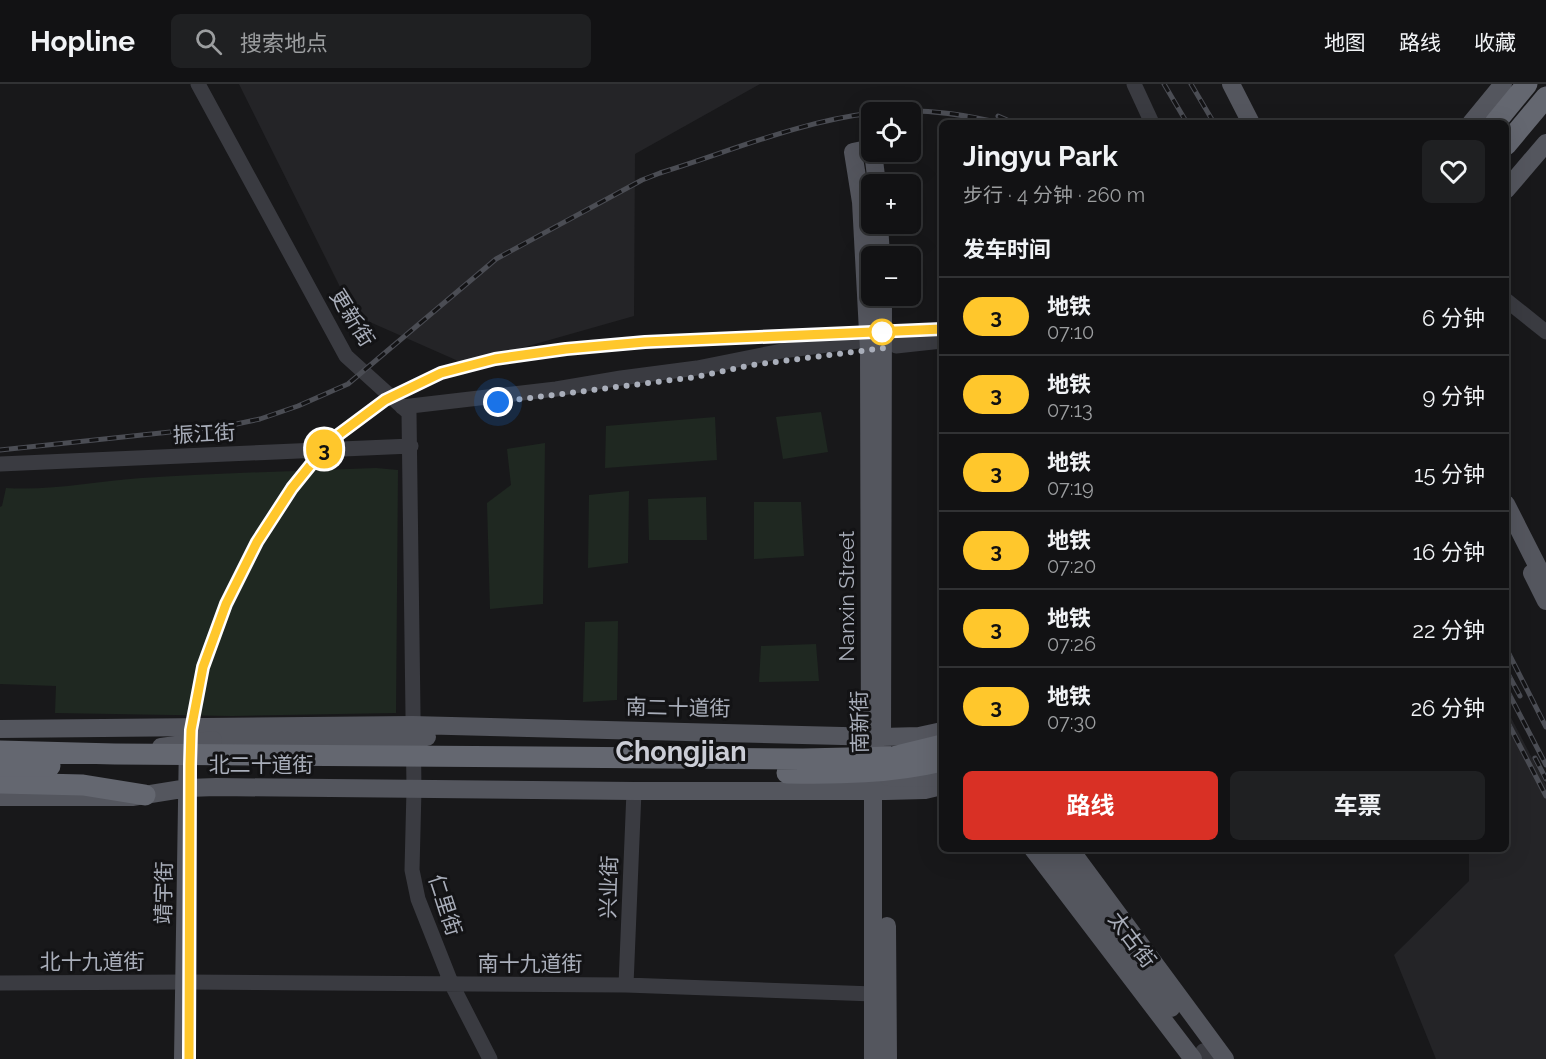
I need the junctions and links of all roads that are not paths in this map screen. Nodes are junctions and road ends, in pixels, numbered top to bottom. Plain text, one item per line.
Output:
1 (198, 84) edge
2 (1134, 84) edge
3 (1231, 84) edge
4 (1242, 84) edge
5 (1503, 84) edge
6 (1527, 84) edge
7 (1546, 97) edge
8 (1151, 120) edge
9 (1249, 120) edge
10 (1260, 120) edge
11 (1473, 120) edge
12 (1497, 120) edge
13 (1509, 141) edge
14 (1546, 142) edge
15 (861, 151) edge
16 (1509, 186) edge
17 (1509, 302) edge
18 (882, 306) edge
19 (1544, 325) edge
20 (939, 331) edge
21 (939, 341) edge
22 (876, 344) junction
23 (406, 410) junction
24 (411, 446) junction
25 (0, 464) edge
26 (1509, 509) edge
27 (1509, 529) edge
28 (1541, 560) edge
29 (1546, 583) edge
30 (1546, 601) edge
31 (189, 727) junction
32 (0, 729) edge
33 (412, 731) junction
34 (939, 732) edge
35 (875, 736) junction
36 (939, 746) edge
37 (0, 751) edge
38 (115, 754) junction
39 (939, 762) edge
40 (0, 766) edge
41 (824, 774) junction
42 (939, 778) edge
43 (0, 783) edge
44 (939, 787) edge
45 (188, 788) junction
46 (414, 789) junction
47 (634, 791) junction
48 (880, 791) junction
49 (145, 795) junction
50 (0, 797) edge
51 (1036, 852) edge
52 (1053, 852) edge
53 (1073, 852) edge
54 (185, 982) junction
55 (0, 983) edge
56 (452, 985) junction
57 (626, 985) junction
58 (874, 994) junction
59 (1202, 1056) edge
60 (183, 1059) edge
61 (489, 1059) edge
62 (873, 1059) edge
63 (888, 1059) edge
64 (1225, 1059) edge

1 - 23 street, 更新街
2 - 8 street
3 - 9 main road
4 - 10 main road
5 - 11 main road
6 - 12 highway
7 - 13 highway
14 - 16 main road
15 - 22 main road
17 - 19 street
18 - 22 main road
20 - 22 street
21 - 22 street
22 - 23 street
22 - 35 main road, 南新街
23 - 24 street
24 - 25 street, 振江街
24 - 33 street
26 - 28 main road
27 - 30 main road
28 - 29 main road
31 - 32 main road, 北二十道街
31 - 33 main road, 北二十道街
31 - 45 main road, 靖宇街
33 - 35 main road, 南二十道街
33 - 38 main road, bridge
33 - 46 street, 仁里街
34 - 35 main road, 南二十道街
35 - 48 main road, 南新街
36 - 38 highway, bridge
37 - 38 highway, bridge
39 - 41 highway, bridge
40 - 41 highway, bridge
41 - 42 main road, bridge
43 - 49 highway
44 - 48 main road
45 - 46 main road, 北二十道街
45 - 49 main road, 北二十道街
45 - 54 main road, 靖宇街
46 - 47 main road
46 - 56 street, 仁里街
47 - 48 main road
47 - 57 street, 兴业街
48 - 58 main road
48 - 63 main road, 南新街
49 - 50 main road, 北二十道街
51 - 59 main road, 太古街
52 - 59 main road, 太古街
53 - 64 main road, 太古街
54 - 55 street, 北十九道街
54 - 56 street, 南十九道街
54 - 60 main road, 靖宇街
56 - 57 street, 南十九道街
56 - 61 street, 仁里街
57 - 58 street, 南十九道街
58 - 62 main road

